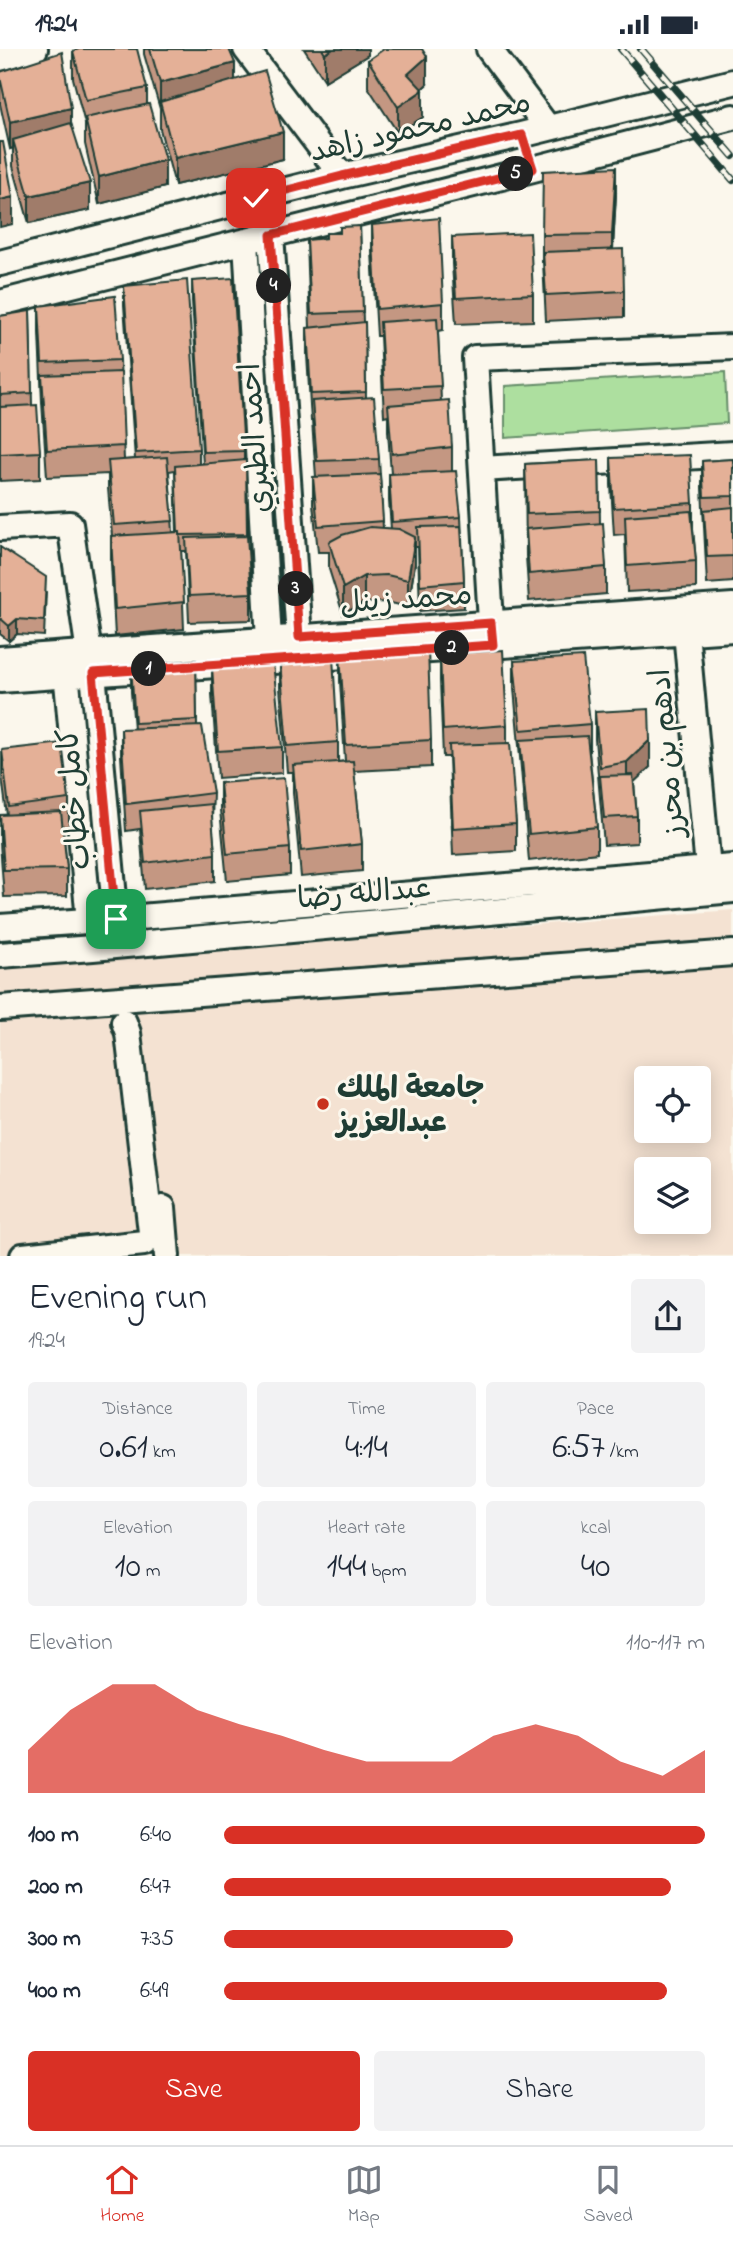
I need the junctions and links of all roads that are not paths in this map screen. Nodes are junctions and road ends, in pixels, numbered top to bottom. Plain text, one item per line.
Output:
1 (35, 49) edge
2 (246, 49) edge
3 (489, 49) edge
4 (0, 58) edge
5 (733, 82) edge
6 (733, 117) edge
7 (548, 128) junction
8 (522, 135) junction
9 (533, 169) junction
10 (342, 176) junction
11 (271, 235) junction
12 (246, 241) junction
13 (0, 263) edge
14 (0, 303) edge
15 (733, 347) edge
16 (733, 454) edge
17 (482, 469) junction
18 (0, 528) edge
19 (733, 605) edge
20 (733, 629) edge
21 (686, 632) junction
22 (492, 634) junction
23 (299, 637) junction
24 (269, 640) junction
25 (0, 659) edge
26 (91, 663) junction
27 (65, 665) junction
28 (0, 680) edge
29 (733, 867) edge
30 (708, 868) junction
31 (733, 890) edge
32 (116, 919) junction
33 (89, 921) junction
34 (0, 927) edge
35 (733, 953) edge
36 (0, 955) edge
37 (0, 1009) edge
38 (124, 1022) dead end
39 (159, 1158) dead end
40 (143, 1249) edge
41 (23, 1256) edge
42 (167, 1256) edge

1 - 4 street
2 - 10 street
3 - 7 street
5 - 7 street, محمد محمود زاهد
6 - 9 street
7 - 8 street, محمد محمود زاهد
8 - 9 street
8 - 10 street, محمد محمود زاهد
9 - 11 street
10 - 13 street, محمد محمود زاهد
11 - 12 street
11 - 23 street, احمد الطبري
12 - 14 street
12 - 24 street, احمد الطبري
15 - 17 street
16 - 17 street
17 - 22 street
18 - 26 street, كامل خطاب
19 - 22 street, محمد زينل
20 - 21 street, محمد زينل
21 - 22 street, محمد زينل
21 - 30 street, ادهم بن محرز
22 - 23 street, محمد زينل
22 - 26 street, محمد زينل
23 - 24 street, محمد زينل
24 - 26 street, محمد زينل
25 - 27 street, محمد زينل
26 - 27 street, محمد زينل
26 - 32 street, كامل خطاب
27 - 28 street, محمد زينل
27 - 33 street, كامل خطاب
29 - 30 street, عبدالله رضا
30 - 32 street, عبدالله رضا
31 - 36 street, عبدالله رضا
32 - 33 street, عبدالله رضا
33 - 34 street, عبدالله رضا
35 - 37 street
38 - 40 street
39 - 42 street
40 - 41 street

